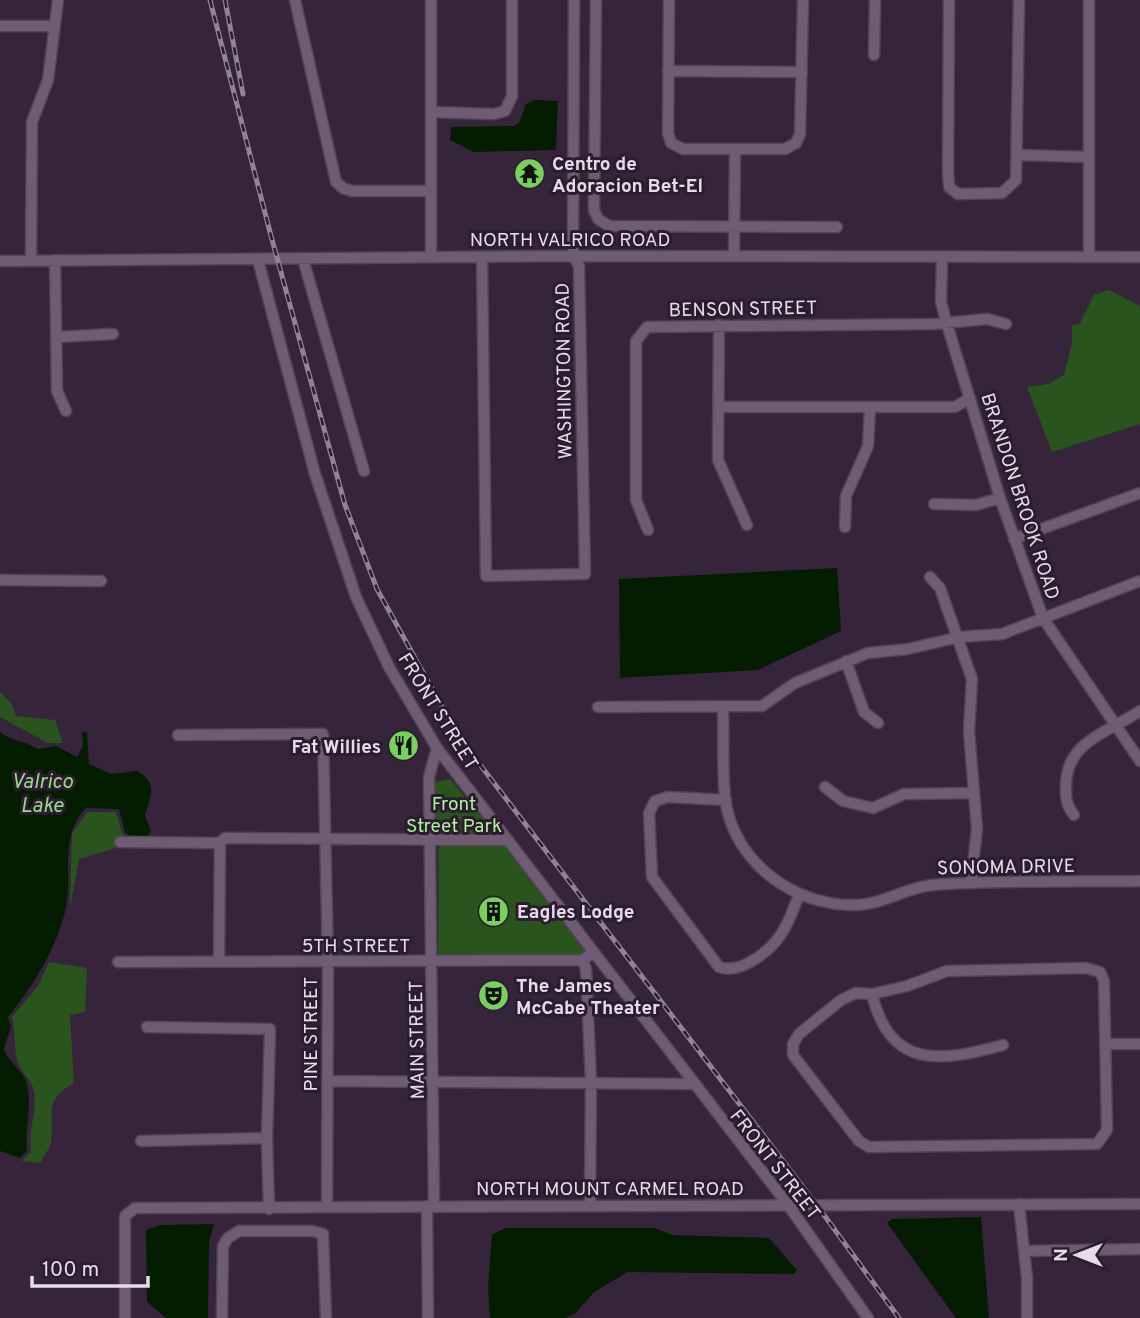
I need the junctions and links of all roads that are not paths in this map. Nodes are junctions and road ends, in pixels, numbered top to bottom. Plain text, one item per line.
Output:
1 (58, 0) edge
2 (295, 0) edge
3 (431, 0) edge
4 (512, 0) edge
5 (574, 0) edge
6 (596, 0) edge
7 (668, 0) edge
8 (803, 0) edge
9 (875, 0) edge
10 (949, 0) edge
11 (1019, 0) edge
12 (1089, 0) edge
13 (0, 26) edge
14 (53, 26) junction
15 (874, 55) dead end
16 (668, 71) junction
17 (802, 72) junction
18 (431, 112) junction
19 (735, 149) junction
20 (1018, 155) junction
21 (1088, 158) junction
22 (430, 191) junction
23 (734, 227) junction
24 (837, 227) dead end
25 (573, 256) junction
26 (734, 256) junction
27 (431, 257) junction
28 (482, 257) junction
29 (1089, 257) junction
30 (1140, 257) edge
31 (942, 258) junction
32 (303, 259) junction
33 (31, 260) junction
34 (55, 260) junction
35 (258, 260) junction
36 (0, 261) edge
37 (946, 321) junction
38 (1006, 324) dead end
39 (719, 325) junction
40 (113, 334) dead end
41 (56, 337) junction
42 (970, 398) junction
43 (719, 407) junction
44 (870, 407) junction
45 (66, 411) dead end
46 (364, 471) dead end
47 (1140, 493) edge
48 (1000, 498) junction
49 (934, 504) dead end
50 (747, 525) dead end
51 (845, 527) dead end
52 (648, 530) dead end
53 (1014, 539) junction
54 (930, 577) dead end
55 (0, 580) edge
56 (101, 581) dead end
57 (1140, 581) edge
58 (1043, 618) junction
59 (959, 638) junction
60 (846, 661) junction
61 (598, 707) dead end
62 (723, 708) junction
63 (1140, 711) edge
64 (878, 723) dead end
65 (1118, 726) junction
66 (178, 736) dead end
67 (437, 748) junction
68 (1140, 761) edge
69 (825, 787) dead end
70 (973, 793) junction
71 (726, 800) junction
72 (1073, 814) dead end
73 (325, 839) junction
74 (506, 839) junction
75 (431, 840) junction
76 (120, 842) dead end
77 (220, 843) junction
78 (1140, 881) edge
79 (971, 883) junction
80 (799, 895) junction
81 (592, 953) junction
82 (583, 960) junction
83 (118, 962) dead end
84 (219, 962) junction
85 (432, 962) junction
86 (328, 963) junction
87 (872, 994) junction
88 (147, 1027) dead end
89 (1106, 1044) junction
90 (1140, 1044) edge
91 (1003, 1045) dead end
92 (328, 1081) junction
93 (591, 1082) junction
94 (434, 1083) junction
95 (692, 1084) junction
96 (267, 1138) junction
97 (141, 1141) dead end
98 (1019, 1204) junction
99 (1140, 1204) edge
100 (788, 1205) junction
101 (431, 1206) junction
102 (590, 1206) junction
103 (327, 1207) junction
104 (269, 1209) junction
105 (1140, 1249) edge
106 (1024, 1251) junction
107 (125, 1318) edge
108 (222, 1318) edge
109 (326, 1318) edge
110 (428, 1318) edge
111 (868, 1318) edge
112 (1027, 1318) edge

1 - 14 street
2 - 22 street
3 - 18 street
4 - 18 street
5 - 25 street, WASHINGTON ROAD
6 - 23 street
7 - 16 street
8 - 17 street
9 - 15 street
10 - 20 street
11 - 20 street
12 - 21 street
13 - 14 street
14 - 33 street
16 - 17 street
16 - 19 street
17 - 19 street
18 - 22 street
19 - 23 street
20 - 21 street
21 - 29 street
22 - 27 street
23 - 24 street
23 - 26 street
25 - 26 street, NORTH VALRICO ROAD
25 - 28 street, NORTH VALRICO ROAD
25 - 28 street, WASHINGTON ROAD
26 - 31 street, NORTH VALRICO ROAD
27 - 28 street, NORTH VALRICO ROAD
27 - 32 street, NORTH VALRICO ROAD
29 - 30 street, NORTH VALRICO ROAD
29 - 31 street, NORTH VALRICO ROAD
31 - 37 street, BRANDON BROOK ROAD
32 - 35 street, NORTH VALRICO ROAD
32 - 46 street
33 - 34 street, NORTH VALRICO ROAD
33 - 36 street, NORTH VALRICO ROAD
34 - 35 street, NORTH VALRICO ROAD
34 - 41 street
35 - 67 street, FRONT STREET
37 - 38 street, BENSON STREET
37 - 39 street, BENSON STREET
37 - 42 street, BRANDON BROOK ROAD
39 - 43 street
39 - 52 street, BENSON STREET
40 - 41 street
41 - 45 street
42 - 44 street
42 - 48 street, BRANDON BROOK ROAD
43 - 44 street
43 - 50 street
44 - 51 street
47 - 53 street
48 - 49 street
48 - 53 street, BRANDON BROOK ROAD
53 - 58 street, BRANDON BROOK ROAD
54 - 59 street
55 - 56 street
57 - 58 street
58 - 59 street
58 - 65 street, BRANDON BROOK ROAD
59 - 60 street
59 - 70 street
60 - 62 street
60 - 64 street
61 - 62 street
62 - 71 street, SONOMA DRIVE
63 - 65 street
65 - 68 street, BRANDON BROOK ROAD
65 - 72 street
66 - 73 street, PINE STREET
67 - 74 street, FRONT STREET
67 - 75 street, MAIN STREET
69 - 70 street
70 - 79 street
71 - 80 street, SONOMA DRIVE
71 - 80 street
73 - 75 street
73 - 77 street
73 - 86 street, PINE STREET
74 - 75 street
74 - 81 street, FRONT STREET
75 - 85 street, MAIN STREET
76 - 77 street
77 - 84 street
78 - 79 street, SONOMA DRIVE
79 - 80 street, SONOMA DRIVE
81 - 82 street
81 - 95 street, FRONT STREET
82 - 85 street, 5TH STREET
82 - 93 street
83 - 84 street, 5TH STREET
84 - 86 street, 5TH STREET
85 - 86 street, 5TH STREET
85 - 94 street, MAIN STREET
86 - 92 street, PINE STREET
87 - 89 street
87 - 89 street
87 - 91 street
88 - 96 street
89 - 90 street
92 - 94 street
92 - 103 street, PINE STREET
93 - 94 street
93 - 95 street
93 - 102 street
94 - 101 street, MAIN STREET
95 - 100 street, FRONT STREET
96 - 97 street
96 - 104 street
98 - 99 street, NORTH MOUNT CARMEL ROAD
98 - 100 street, NORTH MOUNT CARMEL ROAD
98 - 106 street
100 - 102 street, NORTH MOUNT CARMEL ROAD
100 - 111 street, FRONT STREET
101 - 102 street, NORTH MOUNT CARMEL ROAD
101 - 103 street, NORTH MOUNT CARMEL ROAD
101 - 110 street, MAIN STREET
103 - 104 street, NORTH MOUNT CARMEL ROAD
104 - 107 street, NORTH MOUNT CARMEL ROAD
105 - 106 street
106 - 112 street
108 - 109 street

